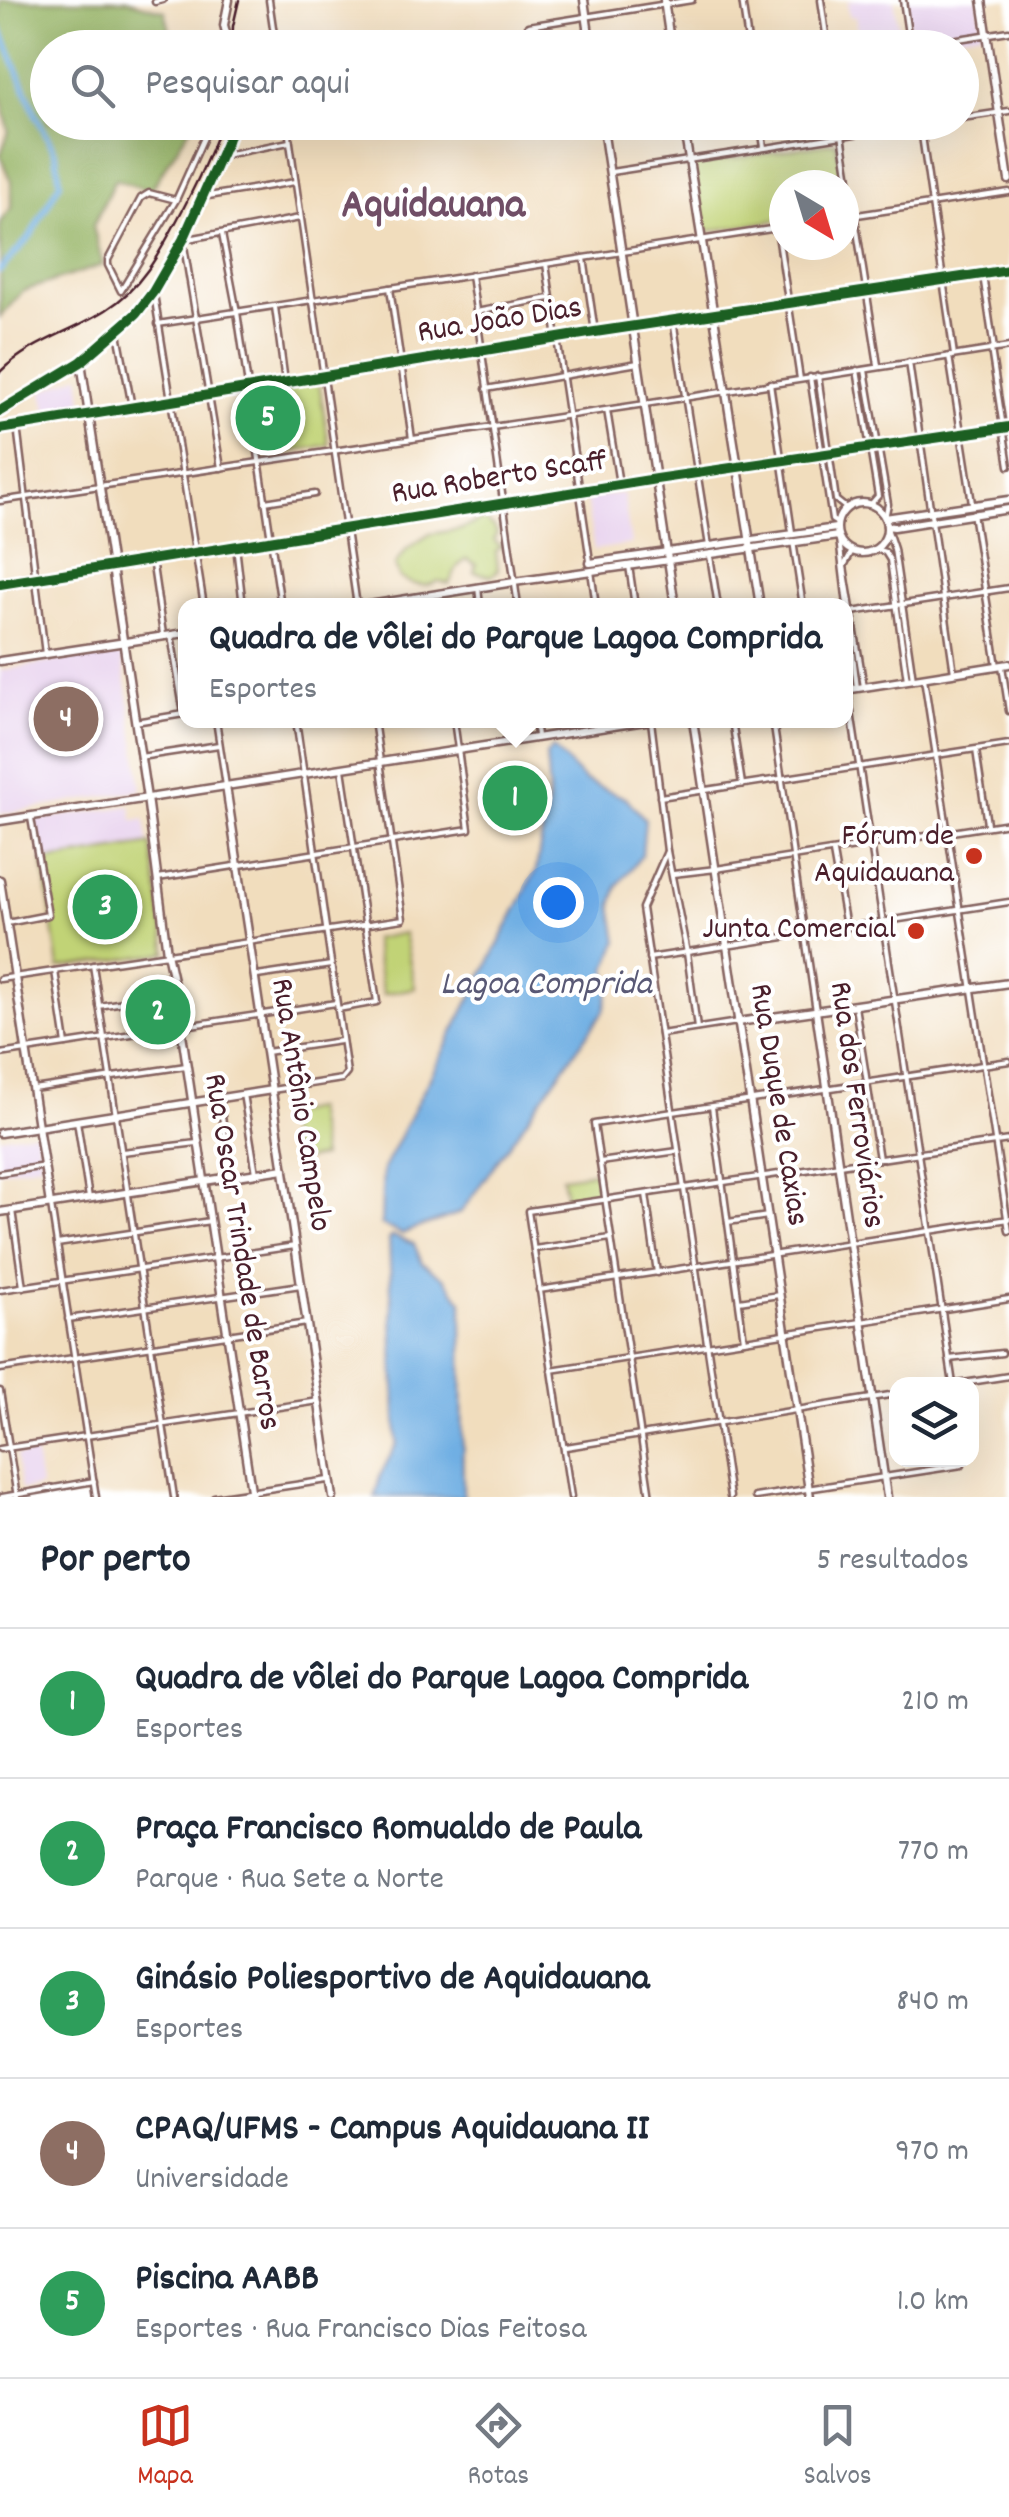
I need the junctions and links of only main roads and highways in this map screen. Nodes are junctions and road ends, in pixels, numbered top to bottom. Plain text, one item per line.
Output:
1 (229, 0) edge
2 (584, 0) edge
3 (982, 0) edge
4 (664, 2) edge
5 (225, 30) edge
6 (588, 30) edge
7 (668, 30) edge
8 (226, 140) edge
9 (605, 140) edge
10 (686, 140) edge
11 (1009, 180) edge
12 (81, 362) junction
13 (0, 411) edge
14 (1009, 500) edge
15 (1009, 509) edge
16 (886, 524) junction
17 (837, 532) junction
18 (750, 544) junction
19 (668, 556) junction
20 (591, 567) junction
21 (411, 598) edge
22 (674, 598) edge
23 (759, 598) edge
24 (178, 634) edge
25 (123, 643) junction
26 (0, 661) edge
27 (1002, 665) edge
28 (853, 689) edge
29 (589, 728) edge
30 (694, 728) edge
31 (226, 786) junction
32 (146, 799) junction
33 (0, 821) edge
34 (0, 880) edge
35 (2, 902) edge
36 (5, 939) edge
37 (1009, 983) edge
38 (816, 1011) junction
39 (738, 1022) junction
40 (272, 1090) junction
41 (192, 1102) junction
42 (38, 1127) junction
43 (0, 1133) edge
44 (284, 1169) junction
45 (204, 1181) junction
46 (50, 1204) junction
47 (0, 1212) edge
48 (810, 1493) edge
49 (251, 1494) edge
50 (334, 1497) edge
51 (887, 1497) edge

1 - 5 main road
2 - 6 main road
3 - 11 main road
4 - 7 main road
8 - 12 main road
9 - 19 main road
10 - 18 main road
12 - 13 main road
12 - 25 main road, Rua Oscar Trindade de Barros
14 - 16 main road
15 - 16 main road
16 - 17 main road
16 - 17 main road
17 - 18 main road
18 - 19 main road
18 - 23 main road
19 - 20 main road
19 - 20 main road
19 - 22 main road
20 - 21 main road
24 - 25 main road
25 - 26 main road
25 - 32 main road, Rua Oscar Trindade de Barros
27 - 28 main road
29 - 31 main road
30 - 39 main road, Rua Duque de Caxias
31 - 32 main road
31 - 40 main road, Rua Antônio Campelo
32 - 33 main road
32 - 41 main road, Rua Oscar Trindade de Barros
34 - 35 main road
35 - 36 main road
36 - 42 main road
37 - 38 main road
38 - 39 main road
38 - 51 main road, Rua dos Ferroviários
39 - 48 main road, Rua Duque de Caxias
40 - 41 main road
40 - 44 main road, Rua Antônio Campelo
41 - 42 main road
41 - 45 main road, Rua Oscar Trindade de Barros
42 - 43 main road
42 - 46 main road
44 - 45 main road
44 - 50 main road, Rua Antônio Campelo
45 - 46 main road
45 - 49 main road, Rua Oscar Trindade de Barros
46 - 47 main road

